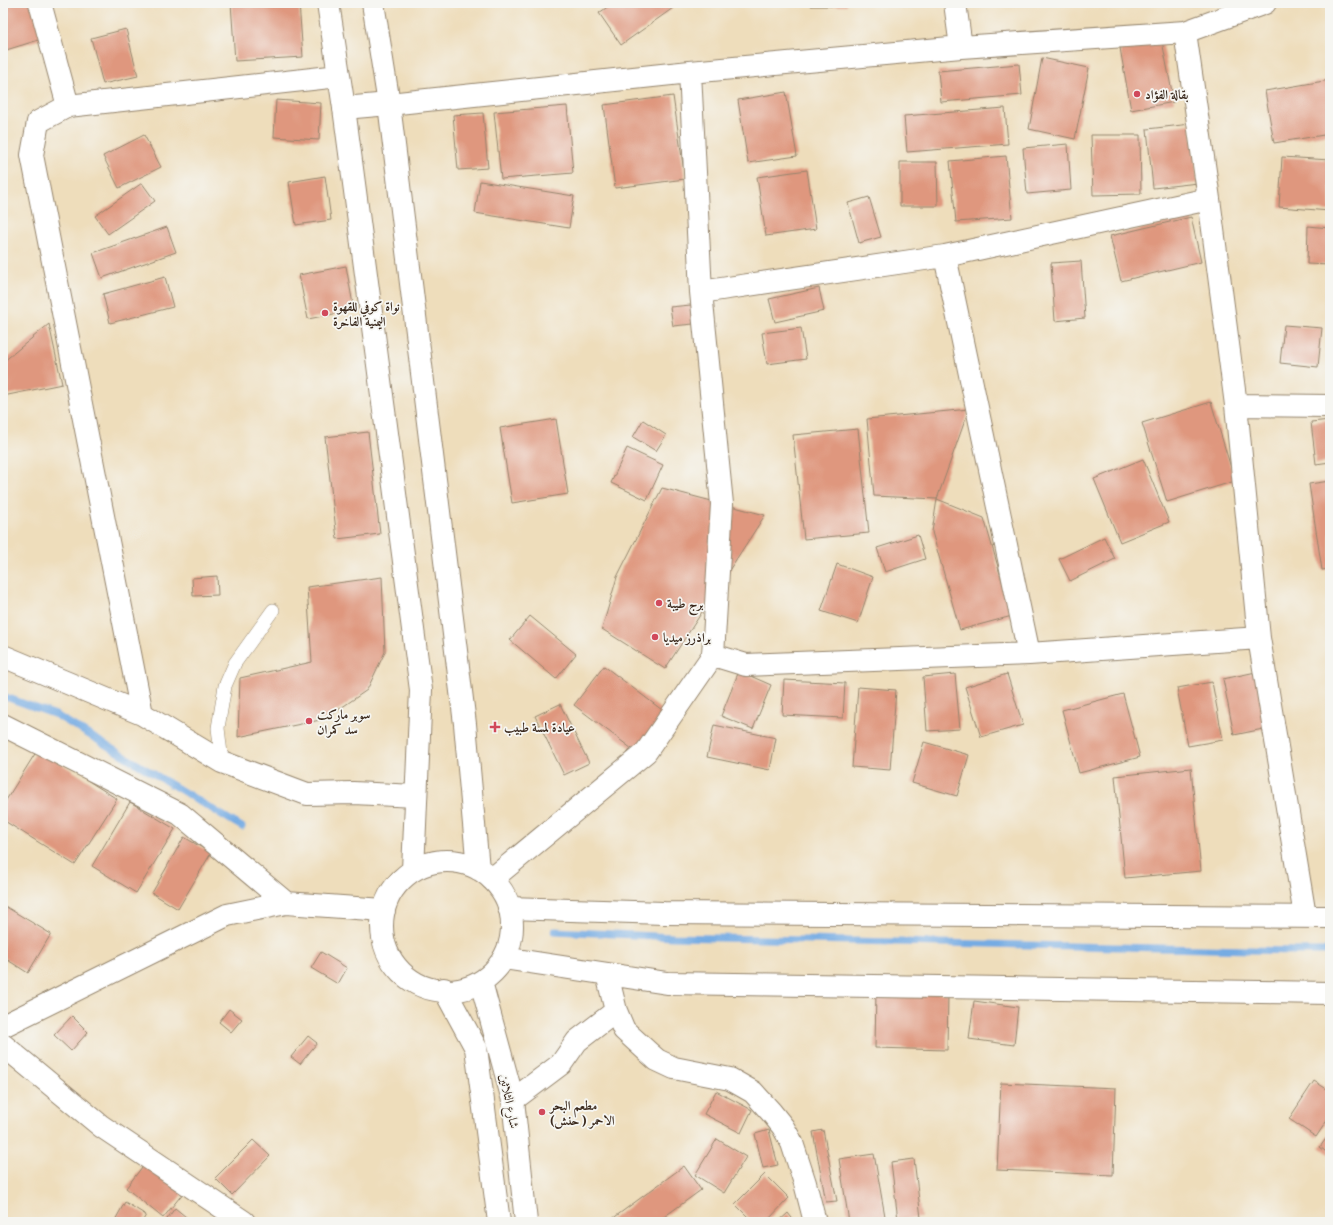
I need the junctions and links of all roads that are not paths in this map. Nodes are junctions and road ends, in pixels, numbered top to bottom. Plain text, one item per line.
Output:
1 (40, 3) edge
2 (328, 3) edge
3 (372, 3) edge
4 (955, 3) edge
5 (1265, 3) edge
6 (1185, 32) junction
7 (961, 47) junction
8 (690, 72) junction
9 (339, 76) junction
10 (388, 104) junction
11 (68, 106) junction
12 (344, 108) junction
13 (1209, 199) junction
14 (945, 256) junction
15 (701, 292) junction
16 (1236, 405) junction
17 (1330, 406) edge
18 (273, 610) dead end
19 (1259, 638) junction
20 (713, 654) junction
21 (1029, 654) junction
22 (3, 656) edge
23 (142, 714) junction
24 (3, 725) edge
25 (222, 762) junction
26 (416, 796) junction
27 (413, 870) junction
28 (485, 874) junction
29 (286, 903) junction
30 (509, 908) junction
31 (384, 910) junction
32 (1305, 916) junction
33 (1330, 917) edge
34 (504, 958) junction
35 (606, 974) junction
36 (481, 982) junction
37 (444, 989) junction
38 (1330, 993) edge
39 (616, 1011) junction
40 (3, 1026) edge
41 (3, 1045) edge
42 (512, 1100) junction
43 (244, 1222) edge
44 (499, 1222) edge
45 (526, 1222) edge
46 (815, 1222) edge

1 - 11 street
2 - 9 street
3 - 10 street
4 - 7 street
5 - 6 street
6 - 7 street
6 - 13 street
7 - 8 street
8 - 10 street
8 - 15 street
9 - 11 street
9 - 12 street
10 - 12 street
10 - 28 street
11 - 23 street
12 - 26 street
13 - 14 street
13 - 16 street
14 - 15 street
14 - 21 street
15 - 20 street
16 - 17 street
16 - 19 street
18 - 25 lane
19 - 21 street
19 - 32 street
20 - 21 street
20 - 28 street
22 - 23 street
23 - 25 street
24 - 29 street
25 - 26 street
26 - 27 street
27 - 28 street
27 - 31 street
28 - 30 street
29 - 31 street
29 - 40 street
30 - 32 street
30 - 34 street
31 - 37 street
32 - 33 street
34 - 35 street
34 - 36 street
35 - 38 street
35 - 39 street
36 - 37 street
36 - 42 street, شارع الثلاثين
37 - 44 street, شارع الثلاثين
39 - 42 street
39 - 46 street
41 - 43 street
42 - 45 street, شارع الثلاثين

